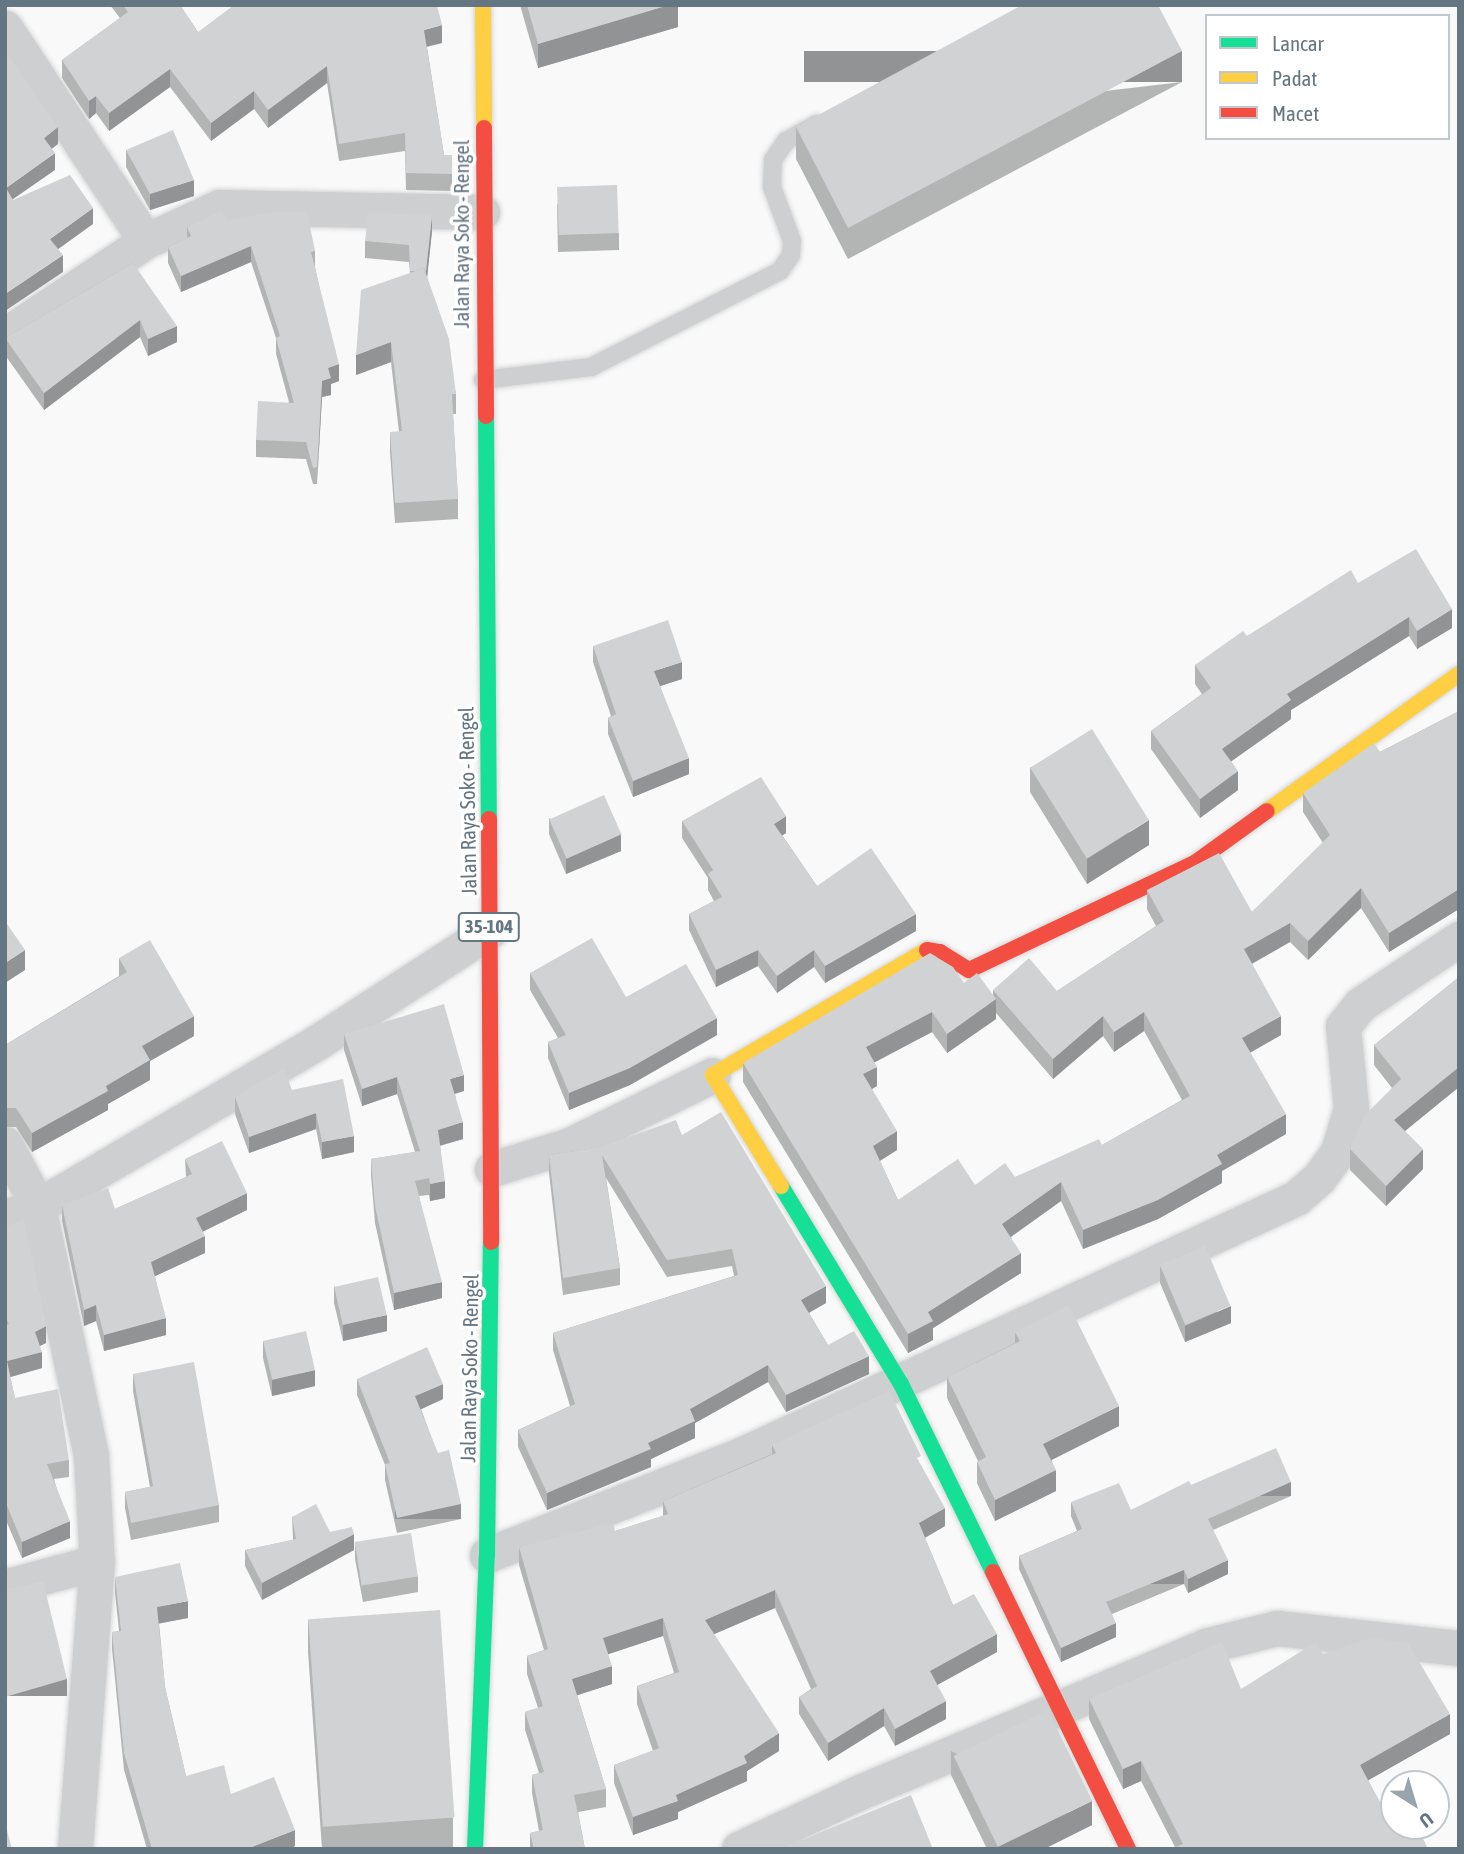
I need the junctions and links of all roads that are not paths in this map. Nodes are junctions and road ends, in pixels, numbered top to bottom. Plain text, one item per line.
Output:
1 (483, 5) edge
2 (5, 28) edge
3 (835, 115) edge
4 (482, 212) junction
5 (146, 241) junction
6 (5, 335) edge
7 (483, 380) junction
8 (1456, 681) edge
9 (489, 931) junction
10 (1459, 939) edge
11 (713, 1074) junction
12 (5, 1143) edge
13 (492, 1168) junction
14 (38, 1206) junction
15 (5, 1217) edge
16 (901, 1384) junction
17 (487, 1555) junction
18 (96, 1562) junction
19 (5, 1587) edge
20 (1459, 1648) edge
21 (1059, 1707) junction
22 (75, 1849) edge
23 (475, 1849) edge
24 (739, 1849) edge
25 (1128, 1849) edge

1 - 4 main road, Jalan Raya Soko - Rengel / 35-104
2 - 5 street
3 - 7 lane
4 - 5 street
4 - 7 main road, Jalan Raya Soko - Rengel / 35-104
5 - 6 street
7 - 9 main road, Jalan Raya Soko - Rengel / 35-104
8 - 11 main road
9 - 13 main road, Jalan Raya Soko - Rengel / 35-104
9 - 14 street
10 - 16 street
11 - 13 street
11 - 16 main road
12 - 14 street
13 - 17 main road, Jalan Raya Soko - Rengel / 35-104
14 - 15 street
14 - 18 street
16 - 17 street
16 - 21 main road
17 - 23 main road, Jalan Raya Soko - Rengel / 35-104
18 - 19 street
18 - 22 street
20 - 21 street
21 - 24 street
21 - 25 main road

